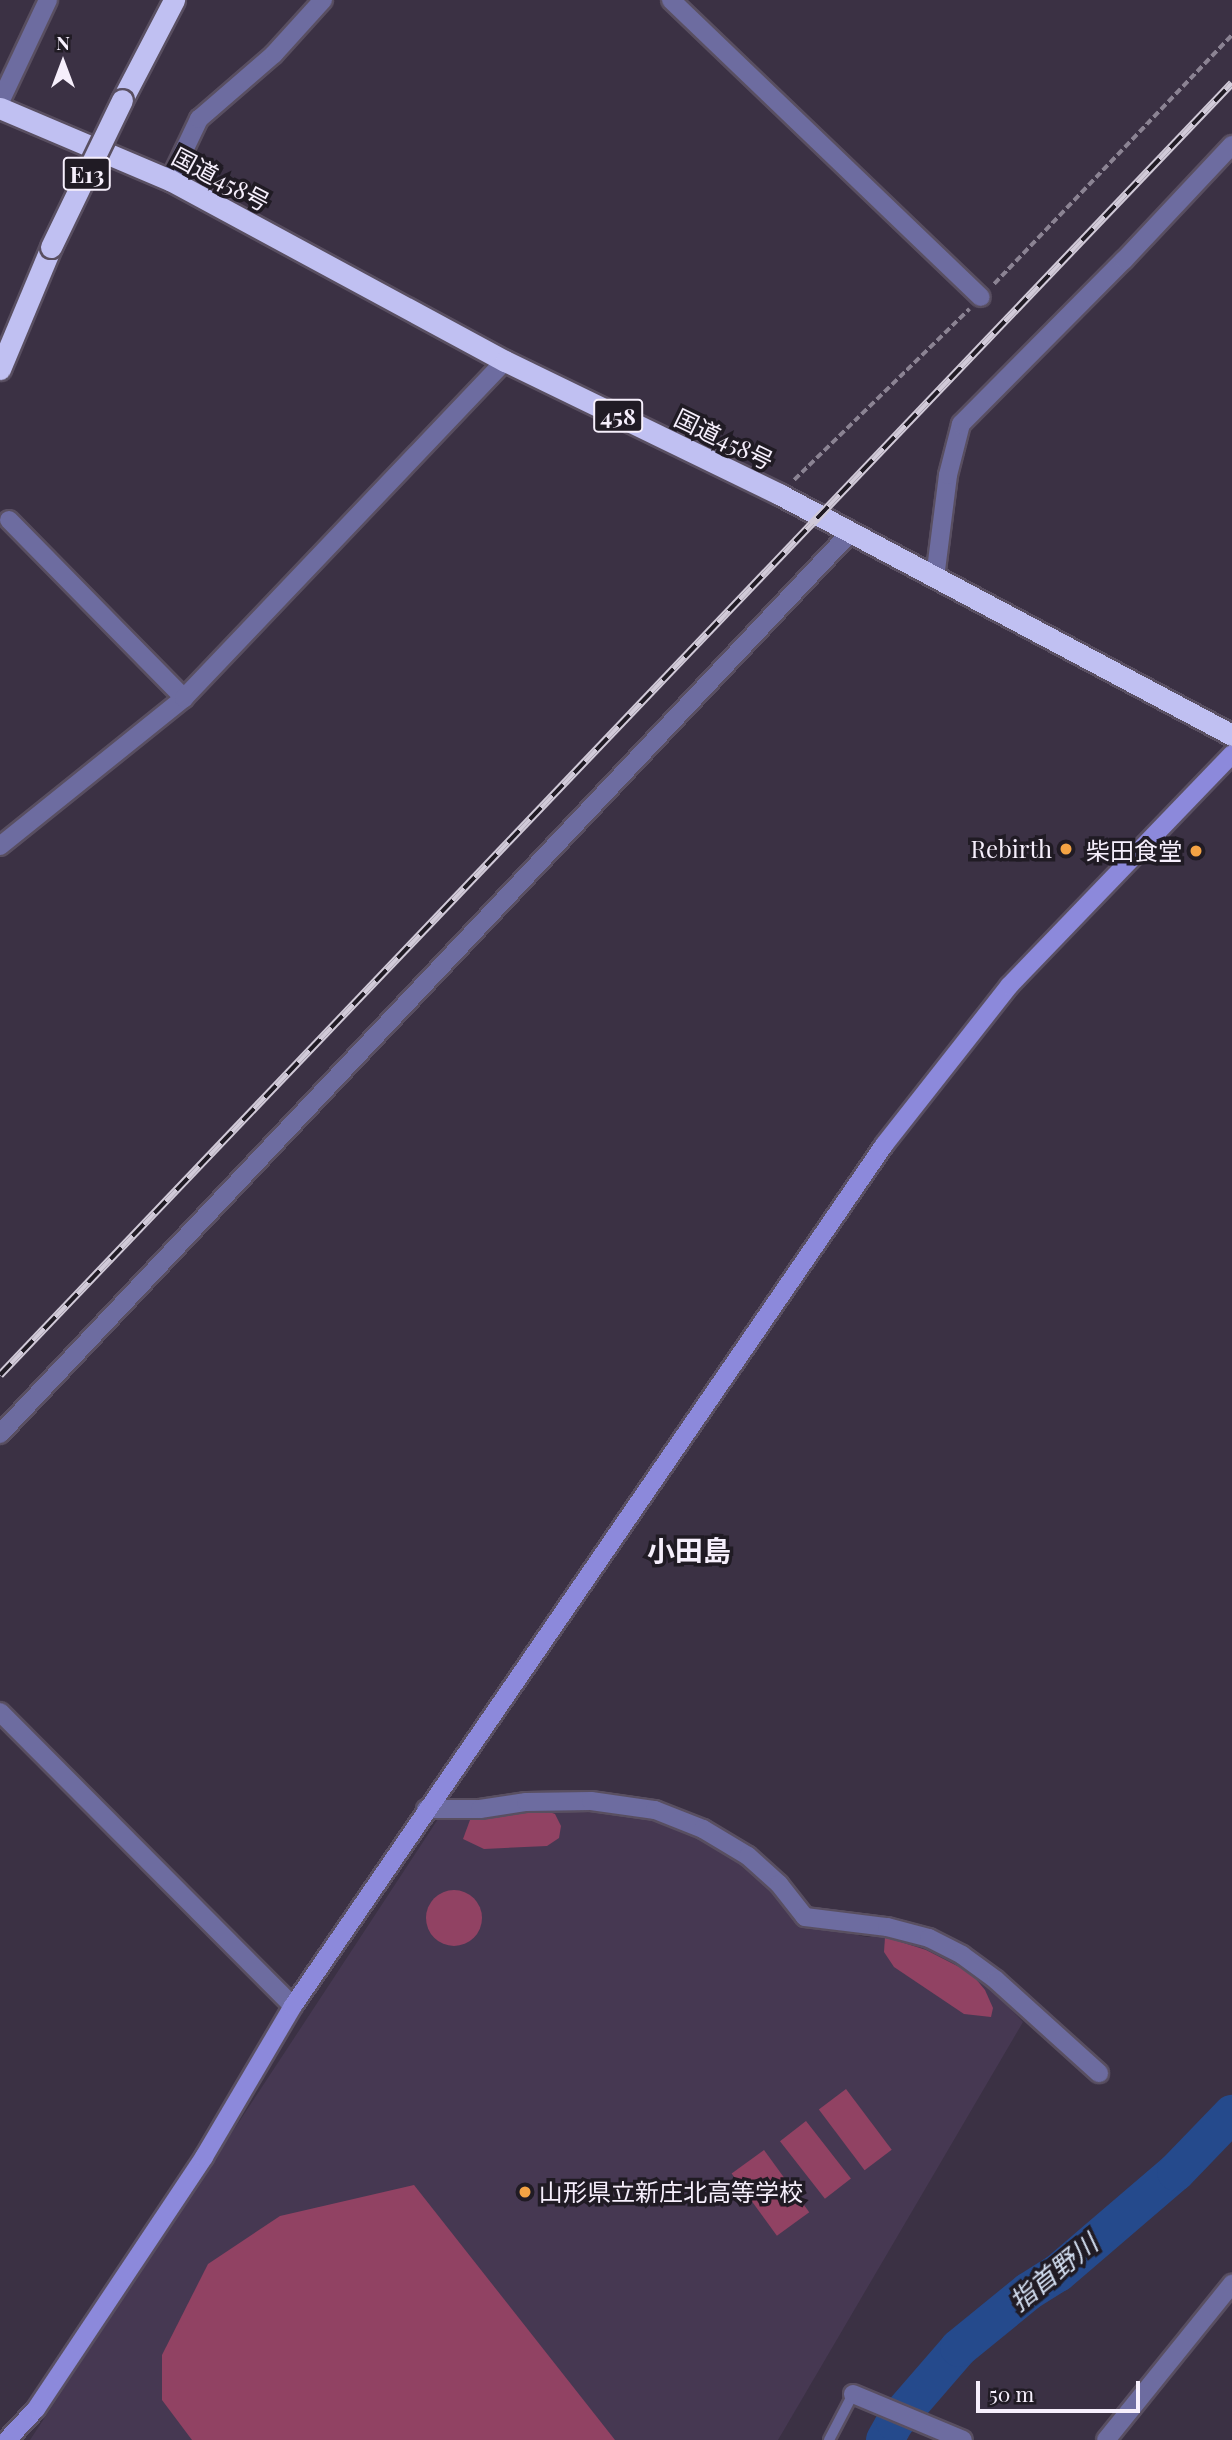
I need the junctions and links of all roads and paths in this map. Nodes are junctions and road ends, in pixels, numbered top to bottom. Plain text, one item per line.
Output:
1 (48, 0) edge
2 (174, 0) edge
3 (323, 0) edge
4 (671, 0) edge
5 (1232, 35) edge
6 (0, 54) edge
7 (16, 63) junction
8 (0, 102) edge
9 (0, 108) edge
10 (1232, 145) edge
11 (170, 180) junction
12 (981, 297) junction
13 (505, 362) junction
14 (0, 369) edge
15 (779, 494) junction
16 (9, 520) dead end
17 (850, 533) junction
18 (935, 578) junction
19 (184, 698) junction
20 (1232, 735) edge
21 (1232, 754) edge
22 (0, 846) edge
23 (0, 1434) edge
24 (0, 1712) edge
25 (426, 1809) junction
26 (293, 2006) junction
27 (1099, 2073) dead end
28 (1232, 2284) edge
29 (853, 2394) joint
30 (7, 2440) edge
31 (829, 2440) edge
32 (962, 2440) edge
33 (1106, 2440) edge

1 - 7 street
2 - 14 highway, E13, bridge
3 - 11 street
4 - 12 street
5 - 12 path
6 - 7 street
7 - 8 street
9 - 11 highway, 国道458号 / 458
10 - 18 street
11 - 13 highway, 国道458号 / 458
12 - 15 path
13 - 15 highway, 国道458号 / 458
13 - 19 street
15 - 17 highway, 国道458号 / 458
16 - 19 street
17 - 18 highway, 国道458号 / 458
17 - 23 street
18 - 20 highway, 国道458号 / 458
19 - 22 street
21 - 25 street
24 - 26 street
25 - 26 street
25 - 27 street
26 - 30 street
28 - 33 street
29 - 31 lane
29 - 32 street

